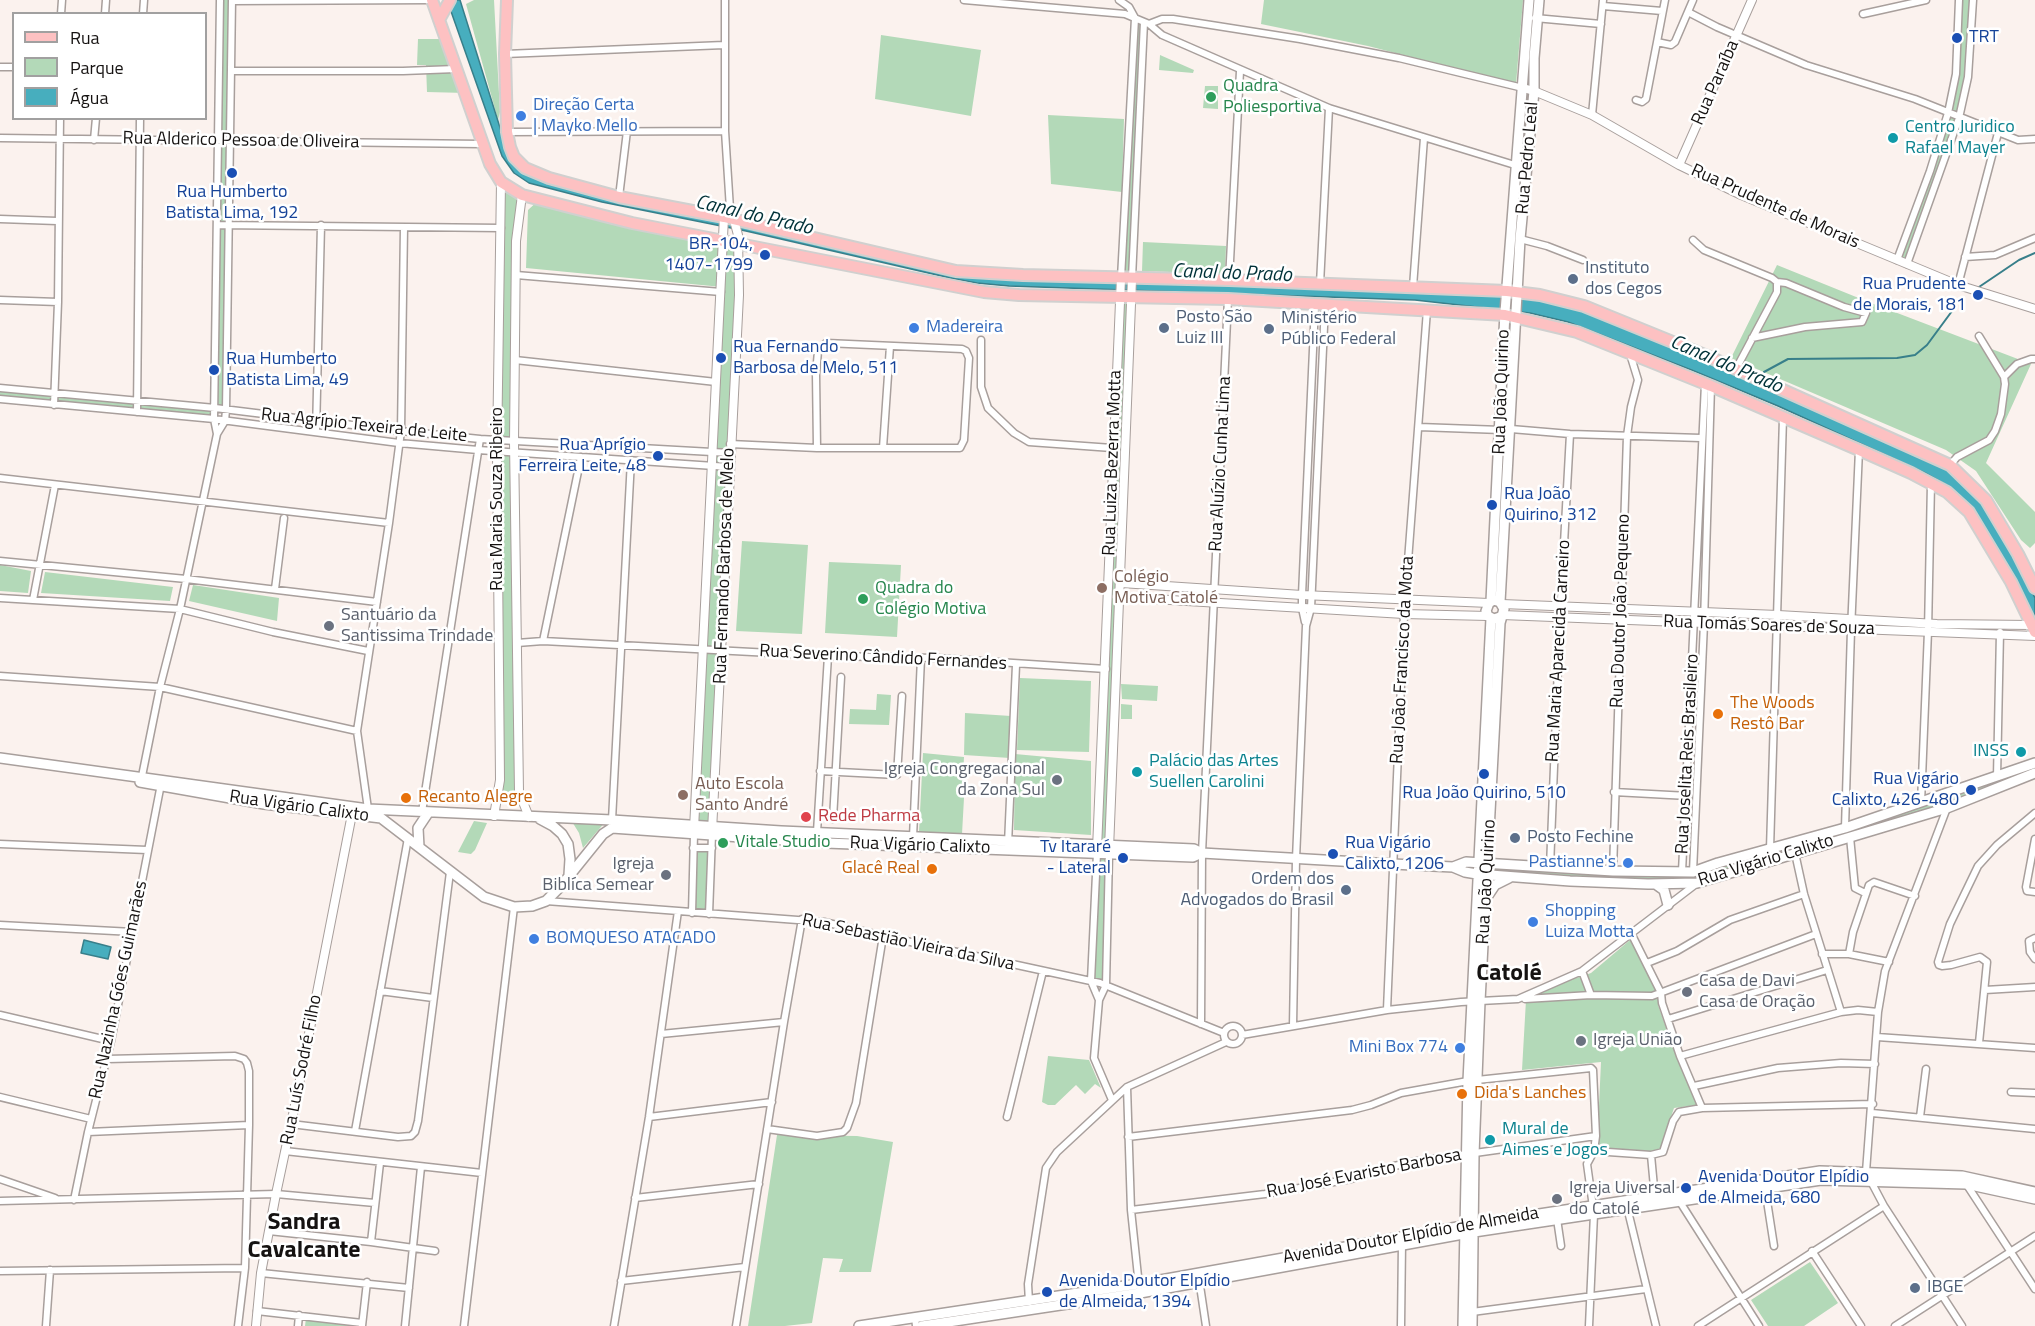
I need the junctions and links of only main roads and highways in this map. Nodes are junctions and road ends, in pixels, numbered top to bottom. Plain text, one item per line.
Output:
1 (432, 0) edge
2 (450, 0) edge
3 (507, 0) edge
4 (1529, 0) edge
5 (1539, 0) edge
6 (441, 16) junction
7 (1533, 17) junction
8 (1511, 293) junction
9 (1510, 314) junction
10 (2035, 588) edge
11 (1496, 602) junction
12 (1495, 616) junction
13 (2034, 631) edge
14 (0, 758) edge
15 (2035, 763) edge
16 (2035, 773) edge
17 (161, 783) junction
18 (425, 812) junction
19 (533, 817) junction
20 (694, 830) junction
21 (712, 831) junction
22 (1847, 832) junction
23 (1008, 845) junction
24 (419, 847) junction
25 (1483, 863) junction
26 (1452, 867) junction
27 (1482, 874) junction
28 (569, 875) junction
29 (1511, 877) junction
30 (1657, 885) junction
31 (1486, 899) junction
32 (1668, 905) road end
33 (1476, 1001) junction
34 (1964, 1180) junction
35 (2035, 1192) edge
36 (2035, 1199) edge
37 (1655, 1201) junction
38 (1593, 1209) junction
39 (1469, 1229) junction
40 (1030, 1304) junction
41 (915, 1321) edge
42 (859, 1326) edge
43 (922, 1326) edge
44 (1463, 1326) edge
45 (1472, 1326) edge

1 - 6 main road
2 - 6 main road
3 - 8 main road
4 - 7 main road, Rua Pedro Leal
5 - 7 main road, Rua Pedro Leal
6 - 9 main road
7 - 8 main road, Rua Pedro Leal
7 - 8 main road, Rua Pedro Leal
8 - 9 main road, Rua Pedro Leal
8 - 10 main road
9 - 11 main road, Rua João Quirino
9 - 13 main road
11 - 12 main road
11 - 12 main road
12 - 25 main road, Rua João Quirino
14 - 17 main road, Rua Vigário Calixto
15 - 22 main road, Rua Vigário Calixto
16 - 22 main road, Rua Vigário Calixto
17 - 18 main road, Rua Vigário Calixto
17 - 24 main road, Rua Vigário Calixto
18 - 19 main road, Rua Vigário Calixto
18 - 24 main road
19 - 20 main road, Rua Vigário Calixto
19 - 28 main road
20 - 21 main road, Rua Vigário Calixto
20 - 28 main road, Rua Vigário Calixto
21 - 23 main road, Rua Vigário Calixto
21 - 23 main road, Rua Vigário Calixto
22 - 25 main road, Rua Vigário Calixto
22 - 30 main road, Rua Vigário Calixto
23 - 26 main road, Rua Vigário Calixto
24 - 28 main road, Rua Vigário Calixto
25 - 26 main road, Rua Vigário Calixto
25 - 27 main road, Rua João Quirino
26 - 27 main road, Rua Vigário Calixto
27 - 29 main road, Rua Vigário Calixto
27 - 31 main road, Rua João Quirino
27 - 33 main road, Rua João Quirino
29 - 30 main road, Rua Vigário Calixto
29 - 31 main road
30 - 32 main road
31 - 33 main road, Rua João Quirino
33 - 39 main road, Rua João Quirino
34 - 35 main road, Avenida Doutor Elpídio de Almeida
34 - 36 main road, Avenida Doutor Elpídio de Almeida
34 - 37 main road, Avenida Doutor Elpídio de Almeida
34 - 37 main road, Avenida Doutor Elpídio de Almeida
37 - 38 main road, Avenida Doutor Elpídio de Almeida
38 - 39 main road, Avenida Doutor Elpídio de Almeida
38 - 39 main road, Avenida Doutor Elpídio de Almeida
39 - 40 main road, Avenida Doutor Elpídio de Almeida
39 - 44 main road, Rua João Quirino
39 - 45 main road, Rua João Quirino
40 - 41 main road, Avenida Doutor Elpídio de Almeida
40 - 43 main road, Avenida Doutor Elpídio de Almeida
41 - 42 main road, Avenida Doutor Elpídio de Almeida

